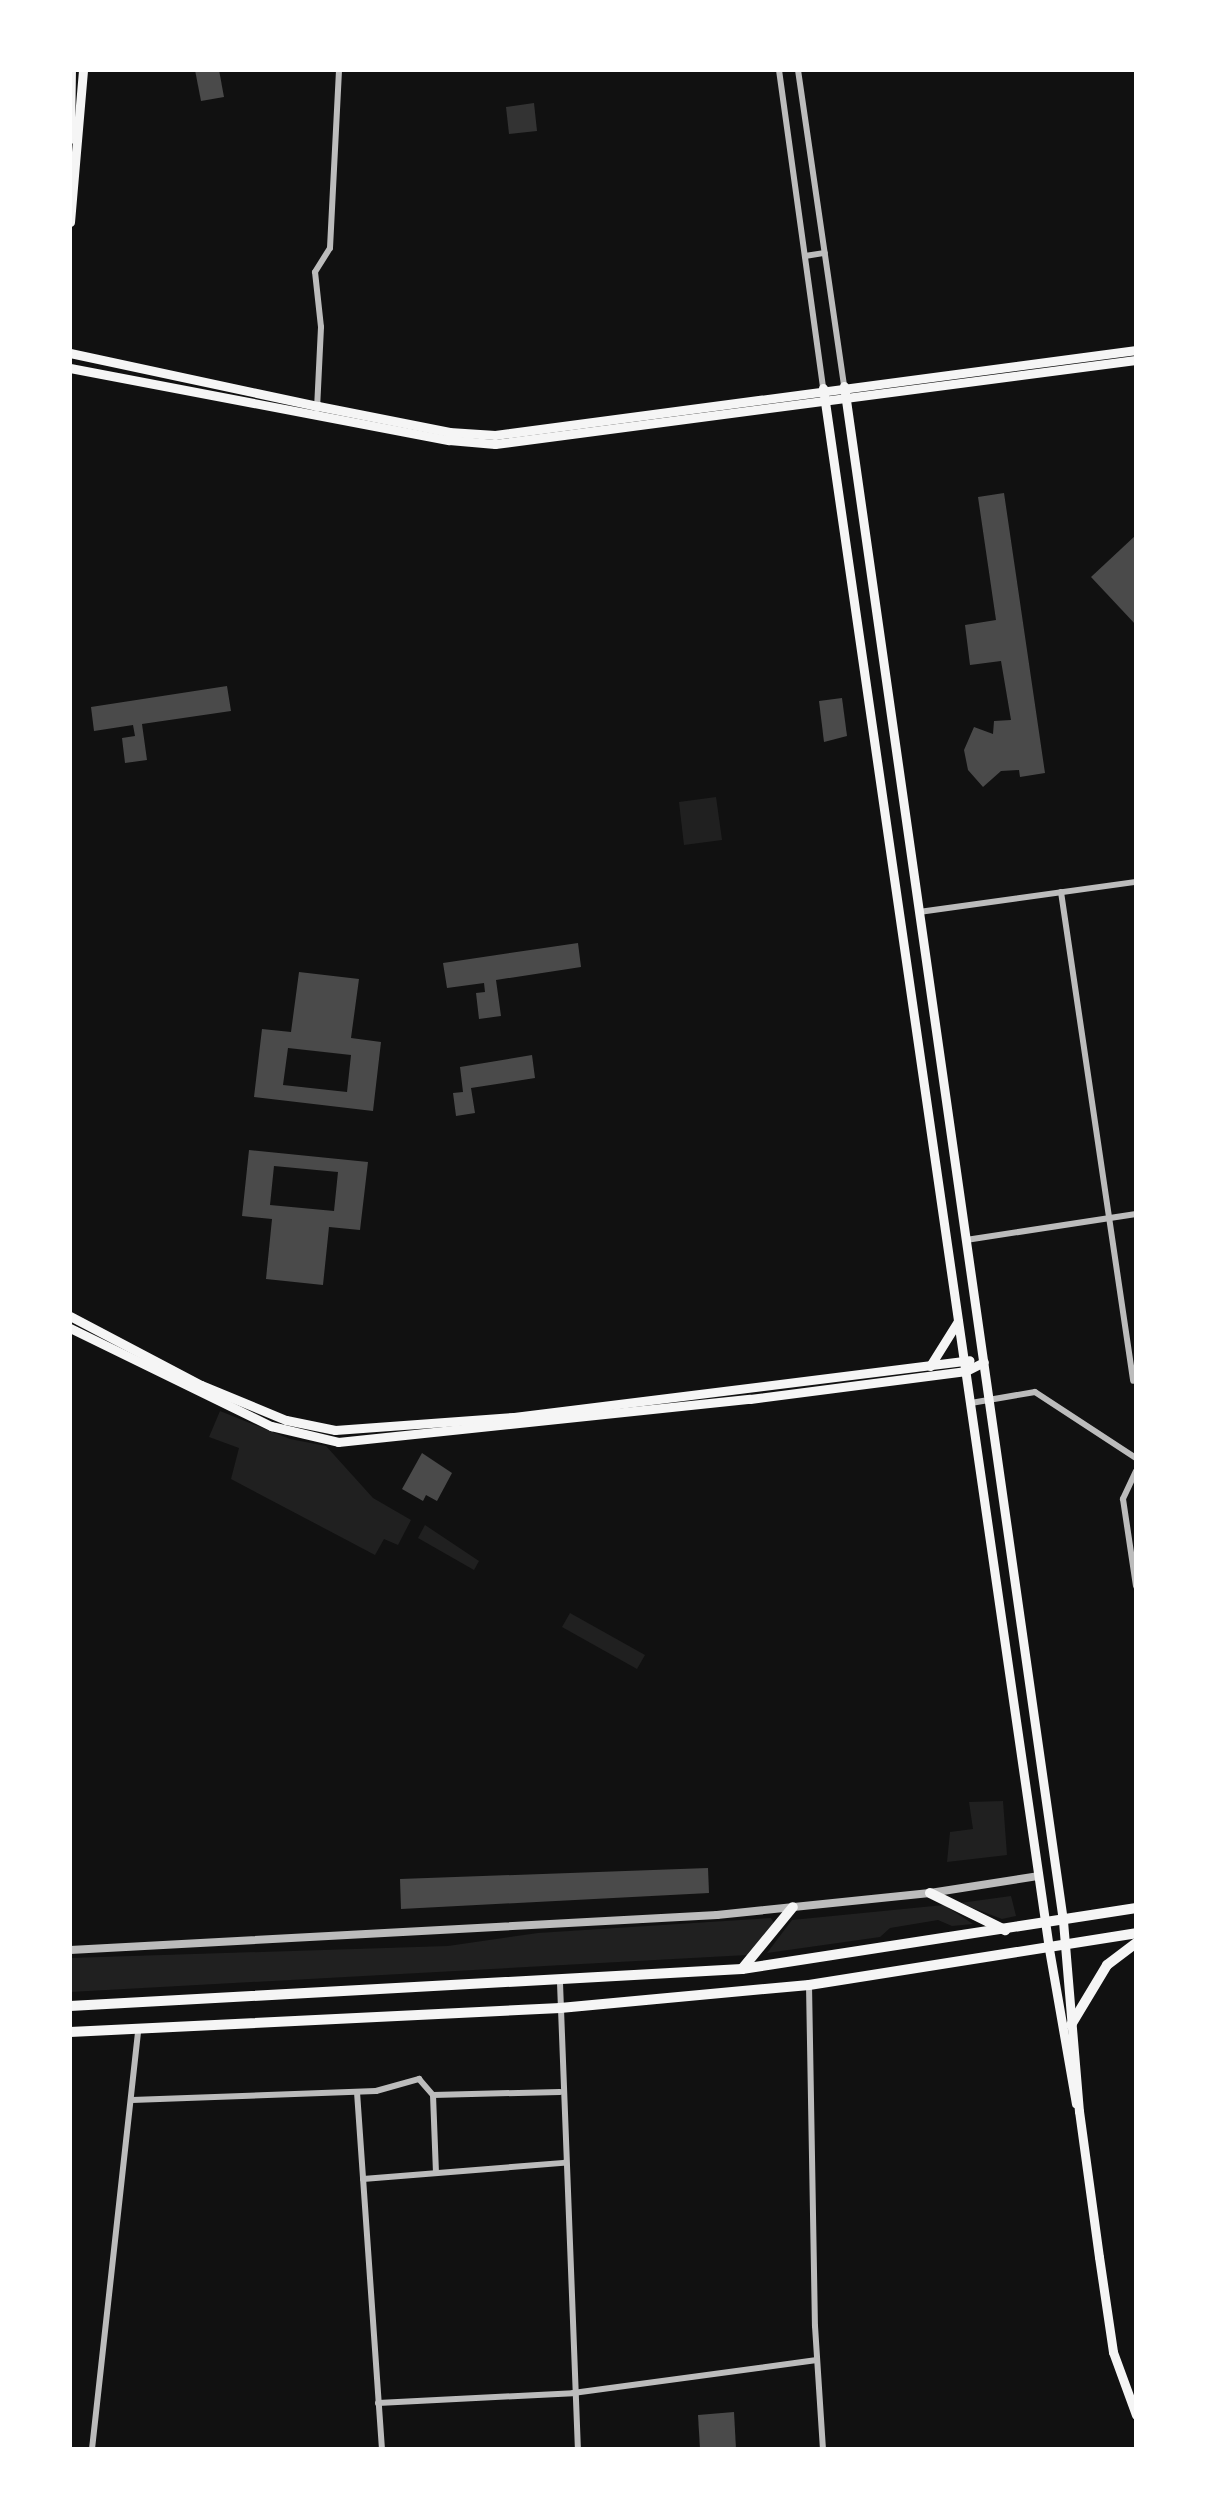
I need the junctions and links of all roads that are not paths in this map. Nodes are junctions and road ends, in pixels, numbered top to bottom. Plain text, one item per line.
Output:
1 (71, 70) edge
2 (83, 70) edge
3 (339, 70) edge
4 (779, 70) edge
5 (798, 70) edge
6 (70, 139) edge
7 (70, 222) edge
8 (825, 253) junction
9 (805, 256) junction
10 (1136, 350) edge
11 (70, 353) edge
12 (1136, 360) edge
13 (70, 368) edge
14 (844, 386) junction
15 (823, 388) junction
16 (846, 397) junction
17 (825, 400) junction
18 (317, 411) junction
19 (904, 805) junction
20 (884, 808) junction
21 (906, 820) junction
22 (886, 823) junction
23 (1136, 882) edge
24 (1061, 892) junction
25 (919, 912) junction
26 (900, 915) junction
27 (1136, 1214) edge
28 (1107, 1219) junction
29 (966, 1240) junction
30 (948, 1243) junction
31 (70, 1316) edge
32 (959, 1317) junction
33 (70, 1328) edge
34 (965, 1360) junction
35 (984, 1362) junction
36 (930, 1366) junction
37 (966, 1371) junction
38 (1133, 1381) dead end
39 (989, 1400) junction
40 (971, 1403) junction
41 (1136, 1458) edge
42 (1136, 1471) edge
43 (1136, 1586) edge
44 (1038, 1876) junction
45 (930, 1893) junction
46 (793, 1907) junction
47 (1136, 1908) edge
48 (1063, 1921) junction
49 (1046, 1924) junction
50 (1006, 1930) junction
51 (1136, 1933) edge
52 (1136, 1943) edge
53 (1064, 1947) junction
54 (1049, 1949) junction
55 (70, 1950) edge
56 (742, 1969) junction
57 (560, 1983) junction
58 (809, 1985) junction
59 (70, 2006) edge
60 (560, 2008) junction
61 (1071, 2025) junction
62 (138, 2029) junction
63 (70, 2032) edge
64 (357, 2092) junction
65 (560, 2092) junction
66 (433, 2095) junction
67 (132, 2100) junction
68 (1079, 2111) junction
69 (563, 2163) junction
70 (436, 2173) junction
71 (363, 2179) junction
72 (817, 2360) junction
73 (573, 2393) junction
74 (378, 2403) junction
75 (1136, 2415) edge
76 (92, 2449) edge
77 (382, 2449) edge
78 (578, 2449) edge
79 (823, 2449) edge

1 - 6 main road
2 - 7 main road
3 - 18 street
4 - 9 street
5 - 8 street
8 - 9 street
8 - 14 street
9 - 15 street
10 - 14 main road
11 - 18 main road
12 - 16 main road
13 - 18 main road
14 - 15 main road
14 - 16 main road
15 - 17 main road
15 - 18 main road
16 - 17 main road
16 - 19 main road
17 - 18 main road
17 - 20 main road
19 - 20 main road
19 - 21 main road
20 - 22 main road
21 - 22 main road
21 - 25 main road
22 - 26 main road
23 - 24 street
24 - 25 street
24 - 28 street
25 - 26 main road
25 - 29 main road
26 - 30 main road
27 - 28 street
28 - 29 street
28 - 38 street
29 - 30 main road
29 - 35 main road
30 - 32 main road
31 - 36 main road
32 - 34 main road
32 - 36 main road
33 - 37 main road
34 - 35 main road
34 - 36 main road
34 - 37 main road
35 - 37 main road
35 - 39 main road
37 - 40 main road
39 - 40 street
39 - 41 street
39 - 48 main road
40 - 44 main road
42 - 43 street
44 - 45 street
44 - 49 main road
45 - 46 street
45 - 50 highway
46 - 55 street
46 - 56 highway
47 - 48 highway
48 - 49 highway
48 - 53 main road
49 - 50 highway
49 - 54 main road
50 - 56 highway
51 - 53 highway
52 - 61 highway
53 - 54 highway
53 - 61 main road
54 - 58 highway
54 - 68 main road
56 - 57 highway
57 - 59 highway
57 - 60 street
58 - 60 highway
58 - 72 street
60 - 62 highway
60 - 65 street
61 - 68 main road
62 - 63 highway
62 - 67 street
64 - 66 street
64 - 67 street
64 - 71 street
65 - 66 street
65 - 69 street
66 - 70 street
67 - 76 street
68 - 75 main road
69 - 70 street
69 - 73 street
70 - 71 street
71 - 74 street
72 - 73 street
72 - 79 street
73 - 74 street
73 - 78 street
74 - 77 street

